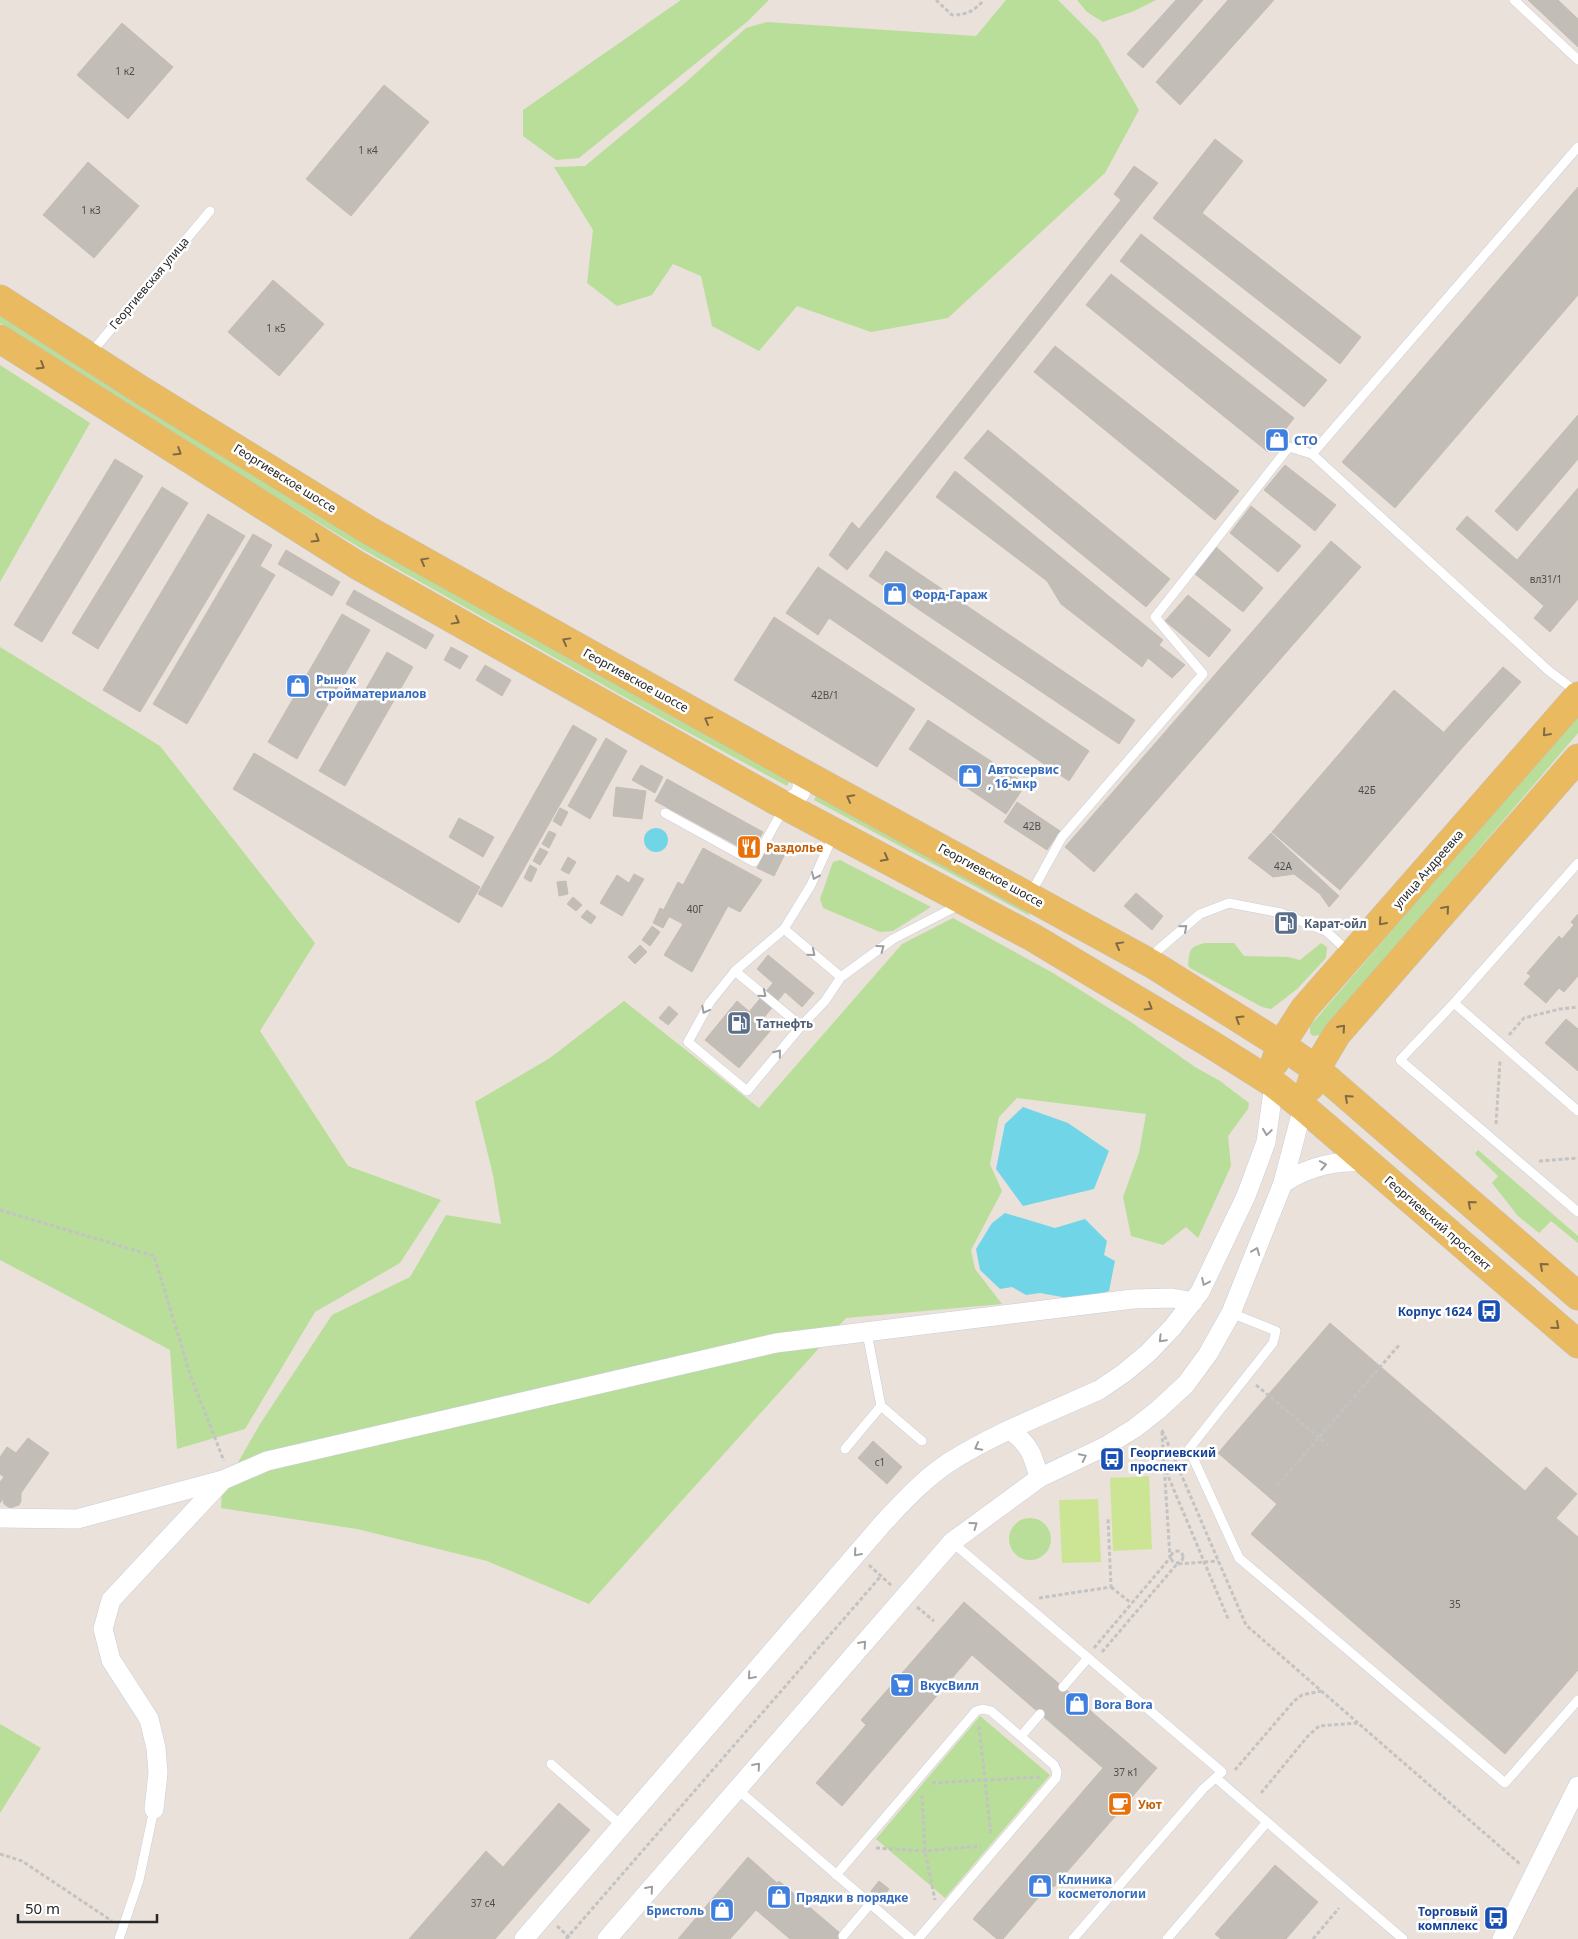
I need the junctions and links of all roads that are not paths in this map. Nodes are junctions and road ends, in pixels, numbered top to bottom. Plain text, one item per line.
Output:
1 (1514, 0) edge
2 (1578, 60) edge
3 (1578, 147) edge
4 (210, 211) dead end
5 (0, 300) edge
6 (0, 339) edge
7 (88, 356) junction
8 (1312, 454) junction
9 (1578, 695) edge
10 (1578, 758) edge
11 (794, 768) junction
12 (782, 804) junction
13 (665, 813) dead end
14 (835, 831) junction
15 (1578, 863) edge
16 (1030, 896) junction
17 (966, 902) junction
18 (784, 929) junction
19 (1353, 955) junction
20 (1152, 964) junction
21 (735, 971) junction
22 (841, 977) junction
23 (1454, 1003) junction
24 (801, 1026) junction
25 (1281, 1045) junction
26 (1316, 1069) junction
27 (1274, 1084) junction
28 (1303, 1107) junction
29 (1578, 1111) edge
30 (1368, 1162) junction
31 (1283, 1183) junction
32 (1578, 1212) edge
33 (1578, 1296) edge
34 (1193, 1302) junction
35 (1231, 1313) junction
36 (867, 1333) junction
37 (1578, 1344) edge
38 (881, 1406) junction
39 (1010, 1430) junction
40 (922, 1441) dead end
41 (845, 1449) dead end
42 (227, 1478) junction
43 (1039, 1478) junction
44 (0, 1518) edge
45 (952, 1542) junction
46 (1092, 1656) junction
47 (1063, 1687) dead end
48 (1578, 1700) edge
49 (1040, 1714) dead end
50 (1020, 1736) junction
51 (551, 1764) dead end
52 (1216, 1778) junction
53 (1578, 1786) edge
54 (737, 1789) junction
55 (154, 1809) joint
56 (1267, 1822) junction
57 (622, 1826) junction
58 (836, 1875) junction
59 (870, 1904) junction
60 (844, 1936) dead end
61 (119, 1939) edge
62 (524, 1939) edge
63 (607, 1939) edge
64 (911, 1939) edge
65 (918, 1939) edge
66 (1073, 1939) edge
67 (1167, 1939) edge
68 (1403, 1939) edge
69 (1502, 1939) edge

1 - 2 lane
3 - 8 lane
4 - 7 lane, Георгиевская улица
5 - 7 main road, Георгиевское шоссе
6 -> 12 main road
11 -> 7 main road, Георгиевское шоссе
8 - 9 lane
8 - 16 lane
9 -> 19 main road, улица Андреевка
26 -> 10 main road
11 - 12 street
16 -> 11 main road, Георгиевское шоссе
12 - 13 lane
12 - 14 main road
14 -> 17 main road
14 -> 18 lane
15 - 23 lane
20 -> 16 main road, Георгиевское шоссе
22 -> 17 lane
17 -> 27 main road
18 - 21 lane
18 -> 22 lane
20 -> 19 lane
19 - 25 main road, улица Андреевка
25 -> 20 main road, Георгиевское шоссе
21 -> 24 lane
21 -> 24 lane
22 - 24 lane
23 - 29 lane
23 - 32 lane
25 - 26 main road
25 - 27 main road, улица Андреевка
26 - 28 main road
33 -> 26 main road
27 - 28 main road, Георгиевский проспект
27 -> 34 street
28 - 30 main road, Георгиевский проспект
28 - 31 street
31 -> 30 street
30 -> 37 main road, Георгиевский проспект
35 -> 31 street
34 - 36 street
34 -> 39 street
43 -> 35 street
35 - 48 lane
36 - 38 lane
36 - 42 street
38 - 40 lane
38 - 41 lane
39 - 43 street
39 -> 57 street
42 - 44 street
42 - 55 street
45 -> 43 street
45 - 46 lane
54 -> 45 street
46 - 47 lane
46 - 52 lane
49 - 50 lane
50 - 58 lane
50 - 65 lane
51 - 57 lane
52 - 56 lane
52 - 66 lane
53 - 69 street
54 - 58 lane
63 -> 54 street
55 - 61 lane
56 - 67 lane
56 - 68 lane
57 - 62 street
58 - 59 lane
59 - 60 lane
59 - 64 lane

